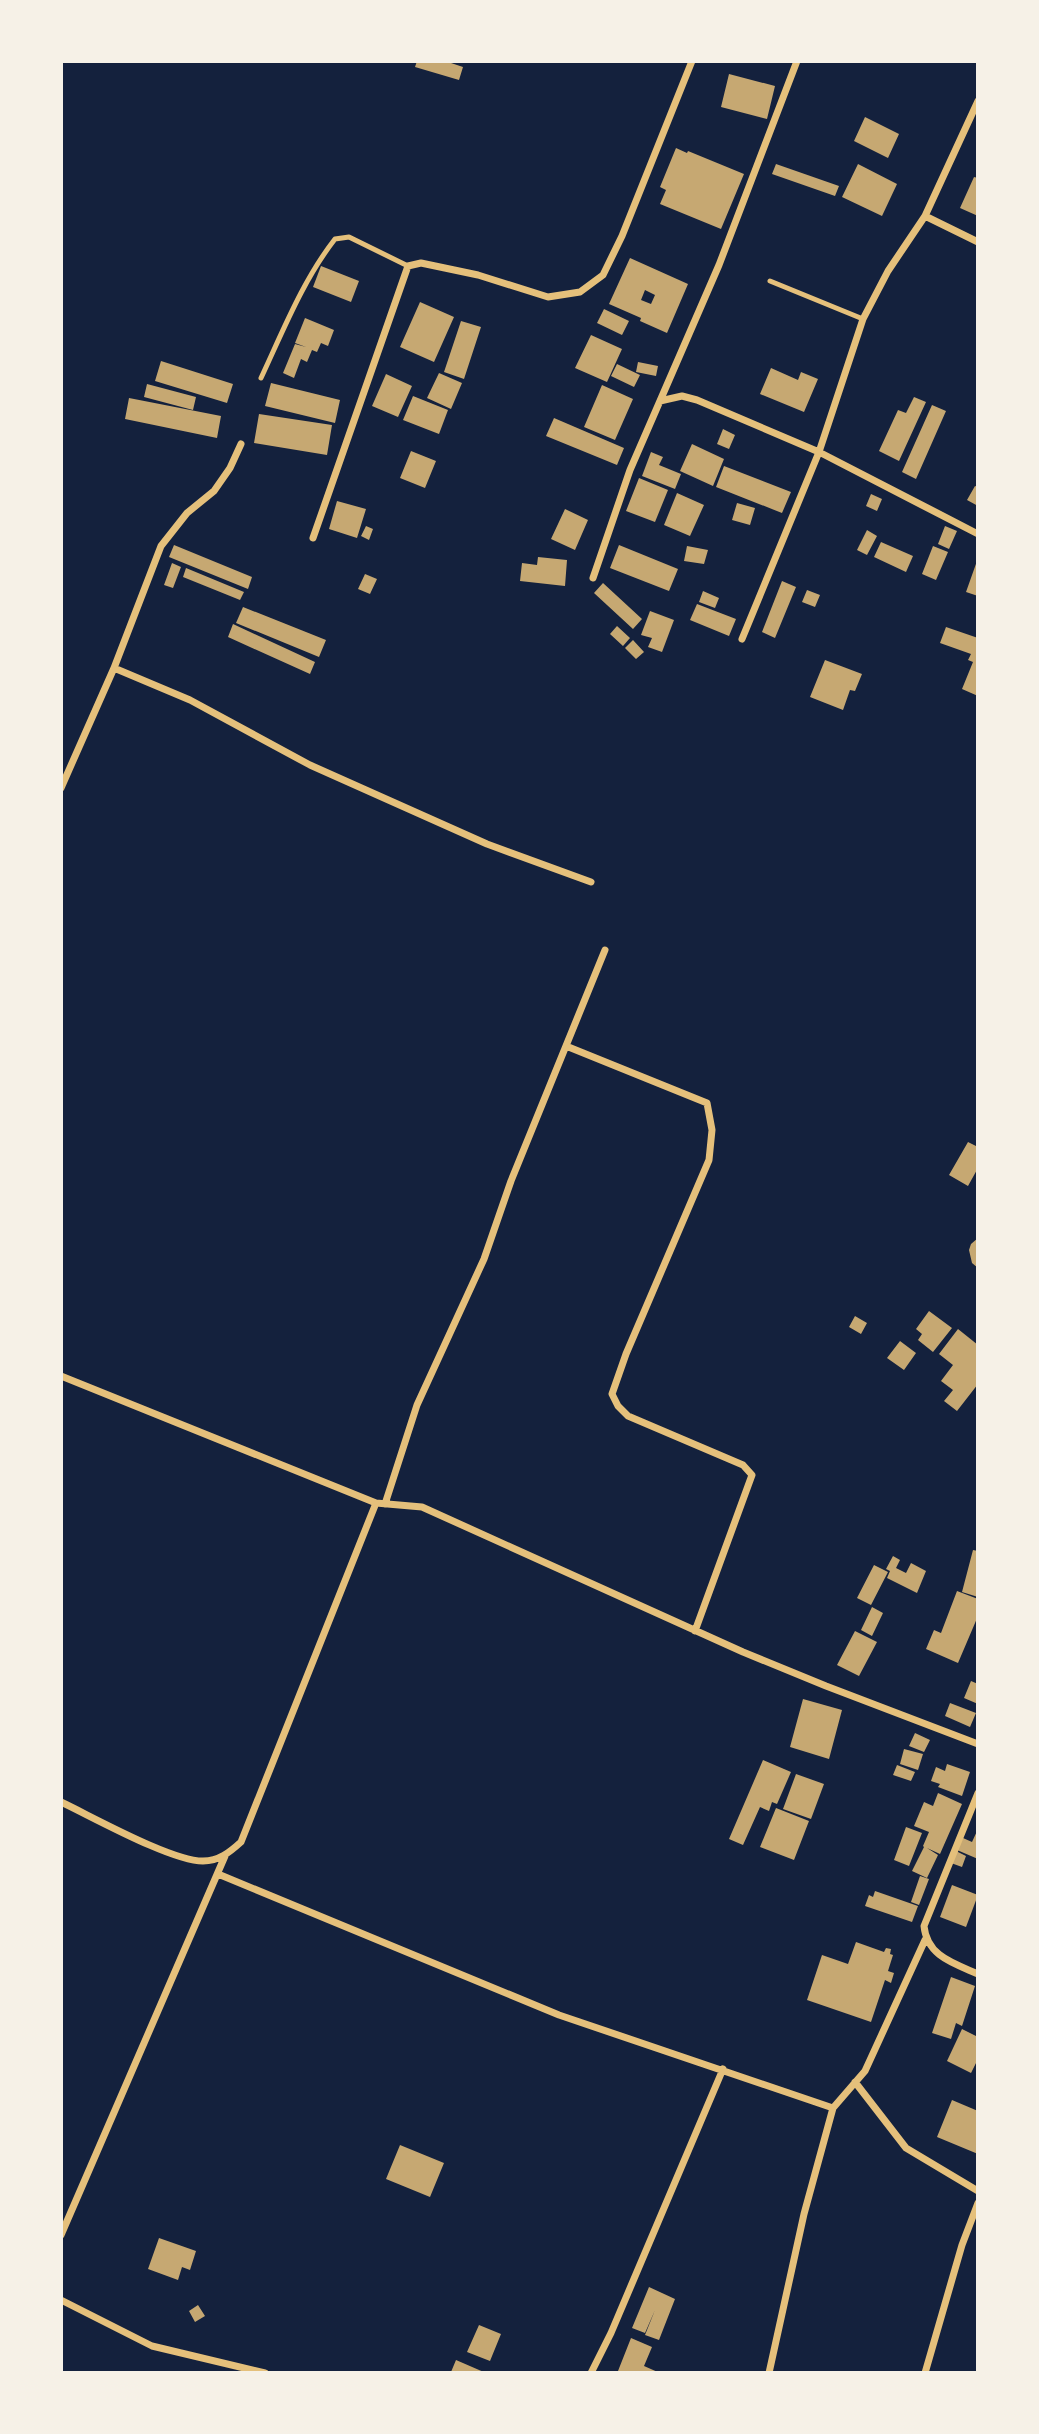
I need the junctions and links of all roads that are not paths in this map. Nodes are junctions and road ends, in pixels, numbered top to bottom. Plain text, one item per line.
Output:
1 (692, 61) edge
2 (797, 61) edge
3 (978, 101) edge
4 (925, 216) junction
5 (978, 242) edge
6 (408, 266) junction
7 (770, 281) dead end
8 (863, 319) junction
9 (261, 378) dead end
10 (660, 401) junction
11 (241, 443) dead end
12 (819, 452) junction
13 (978, 534) edge
14 (313, 538) dead end
15 (593, 578) dead end
16 (742, 639) dead end
17 (114, 668) junction
18 (61, 788) edge
19 (591, 882) dead end
20 (605, 950) dead end
21 (566, 1046) junction
22 (61, 1376) edge
23 (380, 1503) junction
24 (695, 1631) junction
25 (978, 1744) edge
26 (978, 1793) edge
27 (61, 1802) edge
28 (225, 1856) junction
29 (218, 1874) junction
30 (925, 1940) junction
31 (978, 1974) edge
32 (723, 2069) junction
33 (855, 2082) junction
34 (833, 2108) junction
35 (978, 2191) edge
36 (978, 2203) edge
37 (61, 2235) edge
38 (61, 2300) edge
39 (265, 2373) edge
40 (591, 2373) edge
41 (769, 2373) edge
42 (925, 2373) edge

1 - 6 street
2 - 10 street
3 - 4 street
4 - 5 street
4 - 8 street
6 - 9 lane
6 - 14 street
7 - 8 lane
8 - 12 street
10 - 12 street
10 - 15 street
11 - 17 street
12 - 13 street
12 - 16 street
17 - 18 street
17 - 19 street
20 - 21 street
21 - 23 street
21 - 24 street
22 - 23 street
23 - 24 street
23 - 28 street
24 - 25 street
26 - 30 street
27 - 28 street
28 - 29 street
29 - 32 street
29 - 37 street
30 - 31 street
30 - 33 street
32 - 34 street
32 - 40 street
33 - 34 street
33 - 35 street
34 - 41 street
36 - 42 street
38 - 39 street

